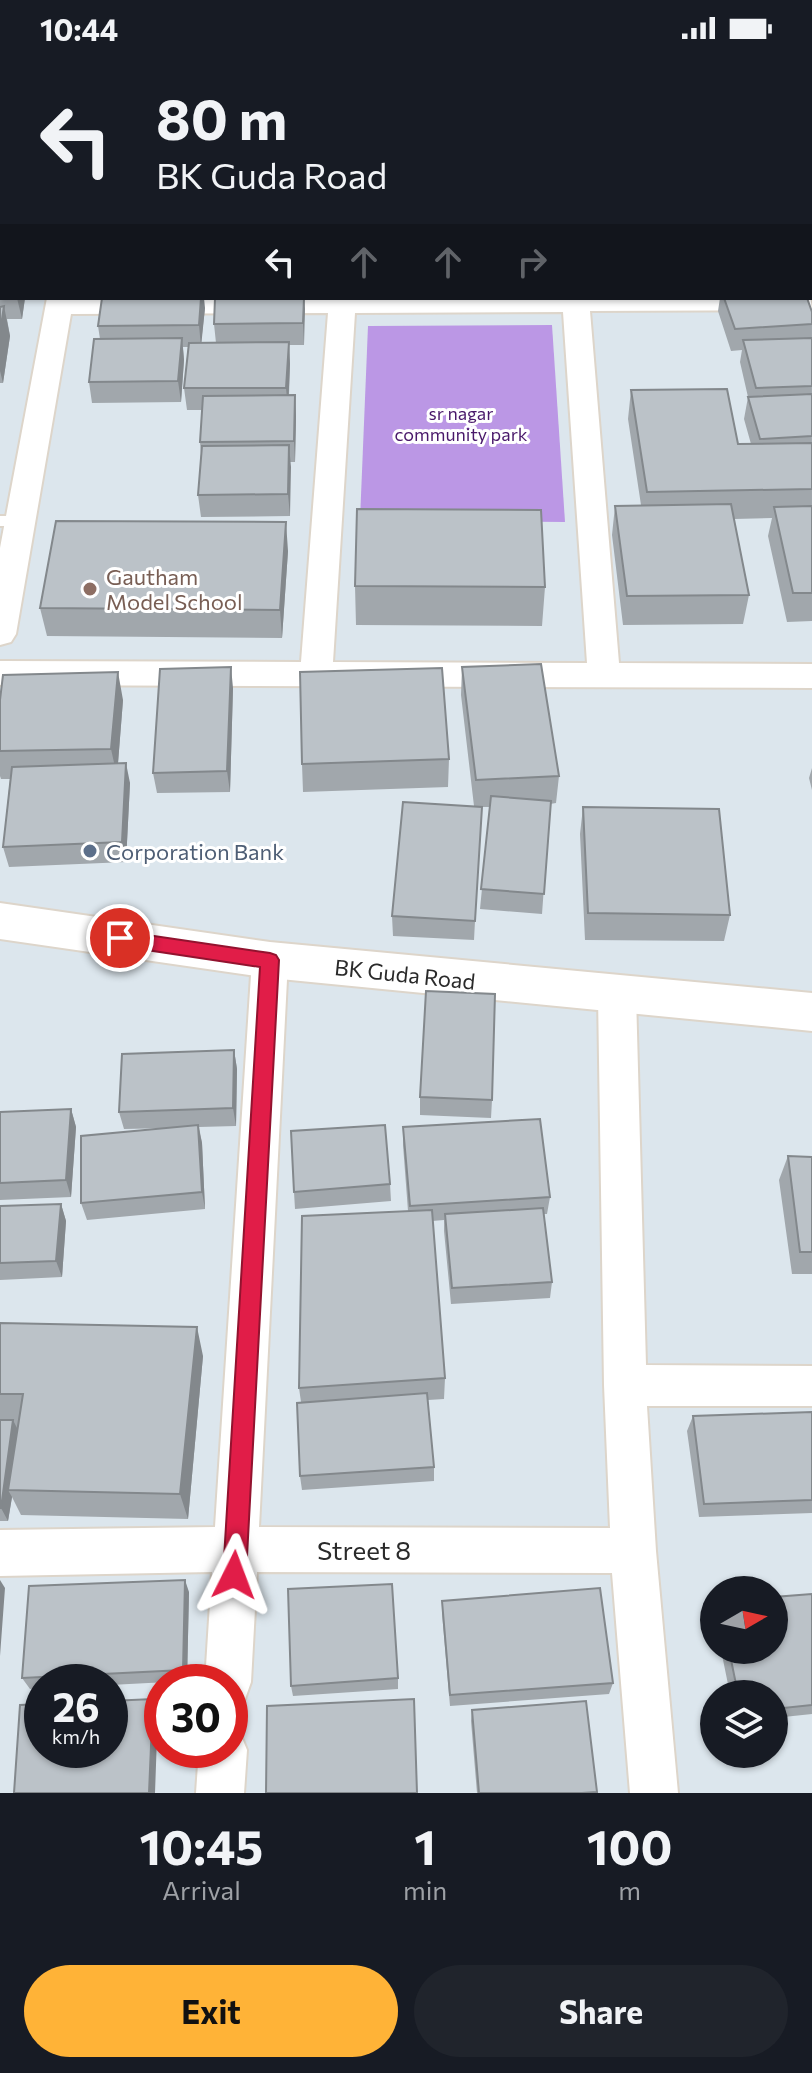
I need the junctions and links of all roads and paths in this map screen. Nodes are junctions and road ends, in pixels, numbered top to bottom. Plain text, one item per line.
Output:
1 (59, 302) edge
2 (576, 302) junction
3 (812, 302) edge
4 (342, 304) junction
5 (10, 521) edge
6 (0, 634) edge
7 (0, 673) edge
8 (316, 673) junction
9 (604, 674) junction
10 (812, 676) edge
11 (0, 921) edge
12 (270, 960) junction
13 (617, 995) junction
14 (812, 1012) edge
15 (625, 1385) junction
16 (812, 1386) edge
17 (236, 1549) junction
18 (633, 1551) junction
19 (0, 1553) edge
20 (229, 1664) edge
21 (222, 1768) edge
22 (220, 1793) edge
23 (654, 1793) edge

1 - 4 street
1 - 5 street
2 - 3 street
2 - 4 street
2 - 9 street
4 - 8 street
5 - 6 street
7 - 8 street
8 - 9 street
9 - 10 street
11 - 12 street, BK Guda Road
12 - 13 street, BK Guda Road
12 - 17 street
13 - 14 street, BK Guda Road
13 - 15 street
15 - 16 street
15 - 18 street
17 - 18 street, Street 8
17 - 19 street, Street 8
17 - 20 street
18 - 23 street
21 - 22 street

